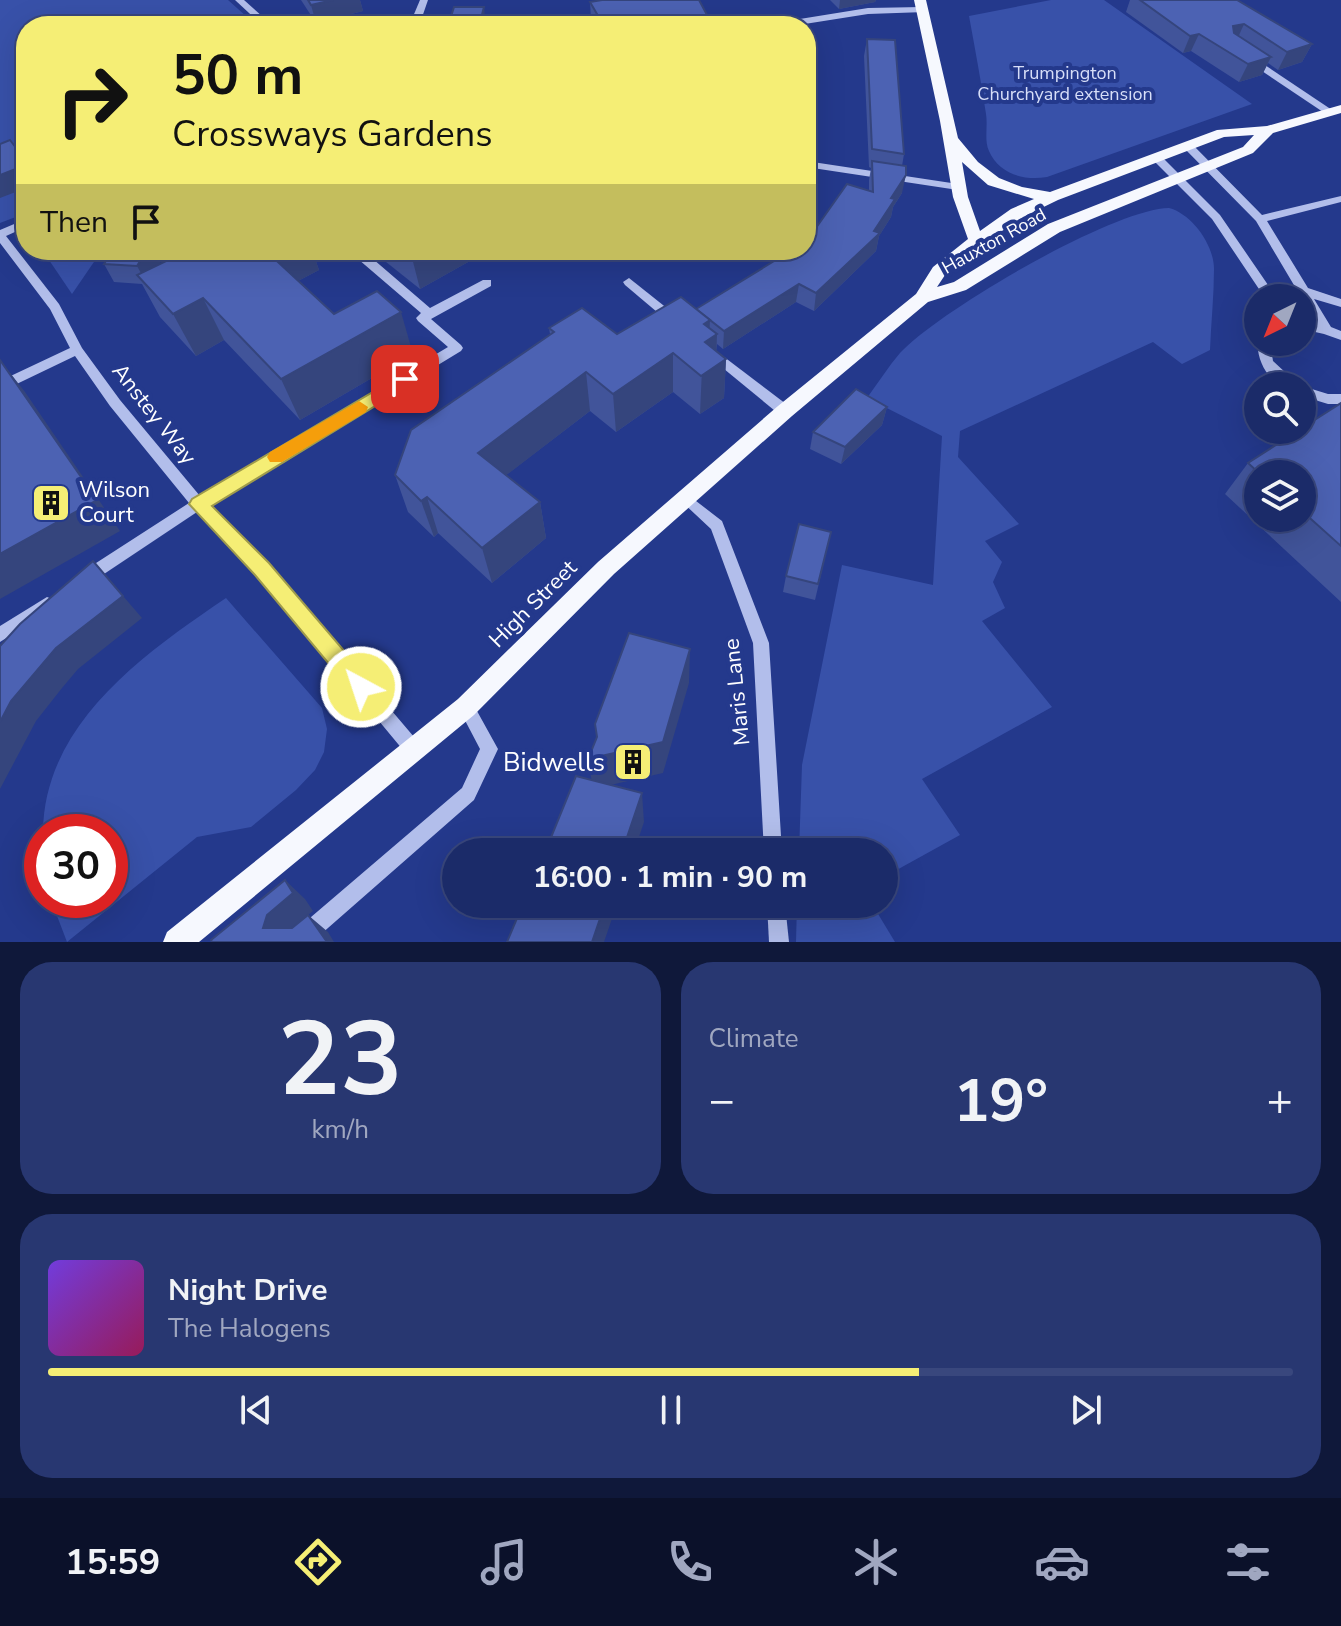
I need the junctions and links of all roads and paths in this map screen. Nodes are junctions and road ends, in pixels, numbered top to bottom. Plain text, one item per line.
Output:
1 (239, 0) edge
2 (921, 5) edge
3 (257, 16) edge
4 (816, 19) edge
5 (1243, 54) edge
6 (1336, 110) edge
7 (1268, 130) junction
8 (952, 140) junction
9 (1188, 146) junction
10 (1156, 157) junction
11 (816, 166) edge
12 (1208, 166) junction
13 (1178, 178) junction
14 (958, 187) junction
15 (1052, 197) junction
16 (1341, 199) edge
17 (1260, 219) junction
18 (0, 235) edge
19 (976, 241) junction
20 (16, 256) edge
21 (19, 260) edge
22 (367, 260) edge
23 (996, 261) junction
24 (629, 282) dead end
25 (487, 283) dead end
26 (1261, 284) edge
27 (1299, 284) edge
28 (1316, 295) edge
29 (922, 298) junction
30 (1341, 303) edge
31 (1316, 312) edge
32 (429, 314) junction
33 (1316, 328) edge
34 (1327, 330) junction
35 (688, 332) edge
36 (1341, 336) edge
37 (700, 342) edge
38 (77, 350) junction
39 (0, 387) edge
40 (1316, 395) edge
41 (1341, 399) edge
42 (785, 411) junction
43 (687, 500) junction
44 (198, 504) junction
45 (0, 635) edge
46 (466, 707) junction
47 (414, 750) junction
48 (772, 838) edge
49 (777, 918) edge
50 (177, 942) edge
51 (297, 942) edge
52 (779, 942) edge

1 - 3 street
2 - 4 street
2 - 8 main road
5 - 6 street
6 - 7 main road, Hauxton Road
7 - 9 main road, Hauxton Road
7 - 12 main road, Hauxton Road
8 - 14 main road
8 - 15 main road
9 - 10 main road, Hauxton Road
9 - 12 street
10 - 13 street
10 - 15 main road, Hauxton Road
11 - 14 street
12 - 13 main road, Hauxton Road
12 - 17 street
13 - 23 main road, Hauxton Road
13 - 26 street
14 - 19 main road
15 - 19 main road, Hauxton Road
16 - 17 street
17 - 27 street
18 - 20 street, Anstey Way
19 - 23 main road
19 - 29 main road, Hauxton Road
21 - 38 street, Anstey Way
22 - 32 street
23 - 29 main road, Hauxton Road
24 - 35 street
25 - 32 street
28 - 30 street
29 - 42 main road, High Street
31 - 34 street
32 - 44 street
33 - 34 street
34 - 36 street
37 - 42 street
38 - 39 street
38 - 44 street, Anstey Way
40 - 41 street
42 - 43 main road, High Street
43 - 46 main road, High Street
43 - 48 street, Maris Lane
44 - 45 street
44 - 47 street, Anstey Way
46 - 47 main road, High Street
46 - 51 street
47 - 50 main road, High Street
49 - 52 street

